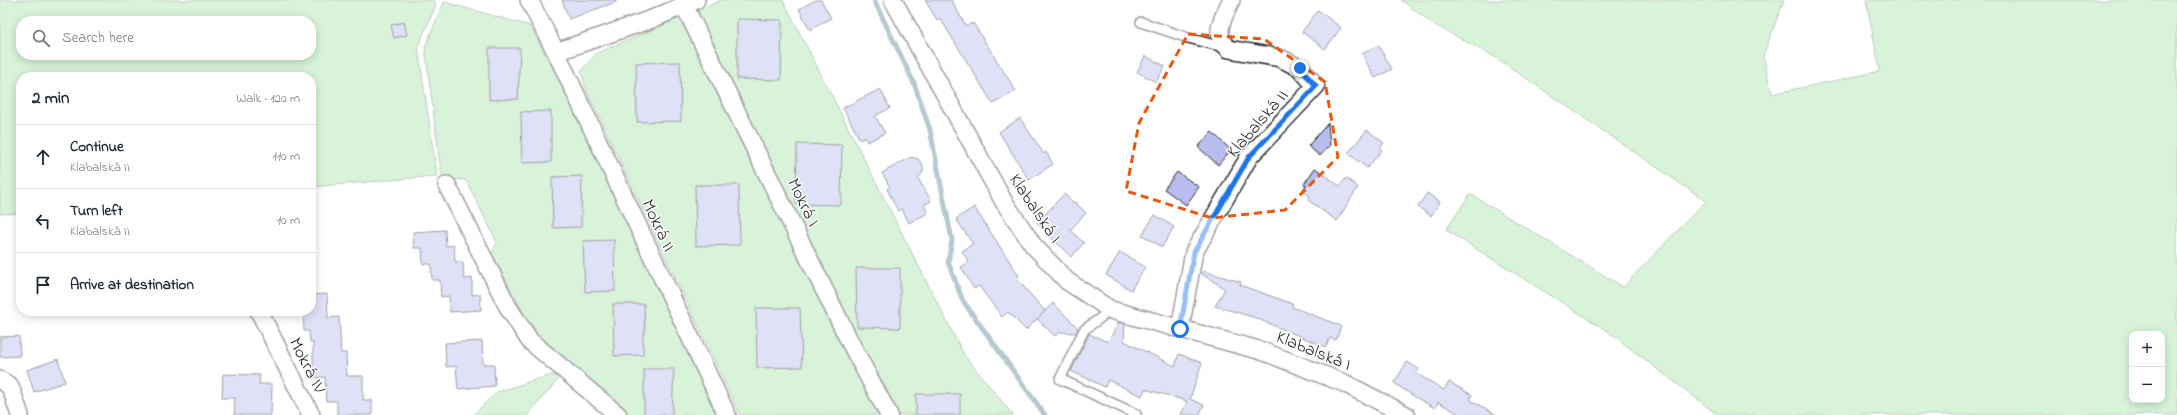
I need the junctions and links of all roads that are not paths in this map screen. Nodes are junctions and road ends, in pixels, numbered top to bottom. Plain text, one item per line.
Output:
1 (529, 0) edge
2 (893, 0) edge
3 (1231, 0) edge
4 (690, 2) edge
5 (1140, 22) dead end
6 (1229, 49) junction
7 (556, 52) junction
8 (447, 185) dead end
9 (1111, 310) junction
10 (262, 316) edge
11 (1180, 329) junction
12 (0, 380) edge
13 (1136, 414) edge
14 (20, 415) edge
15 (311, 415) edge
16 (618, 415) edge
17 (727, 415) edge
18 (889, 415) edge
19 (1406, 415) edge

1 - 7 street, Mokrá II
2 - 9 street, Klabalská I
3 - 6 street
4 - 7 street
4 - 18 street, Mokrá I
5 - 6 lane
6 - 11 street, Klabalská II
7 - 17 street, Mokrá II
8 - 16 street
9 - 11 street, Klabalská I
9 - 13 lane
10 - 15 street, Mokrá IV
11 - 19 street, Klabalská I
12 - 14 street

